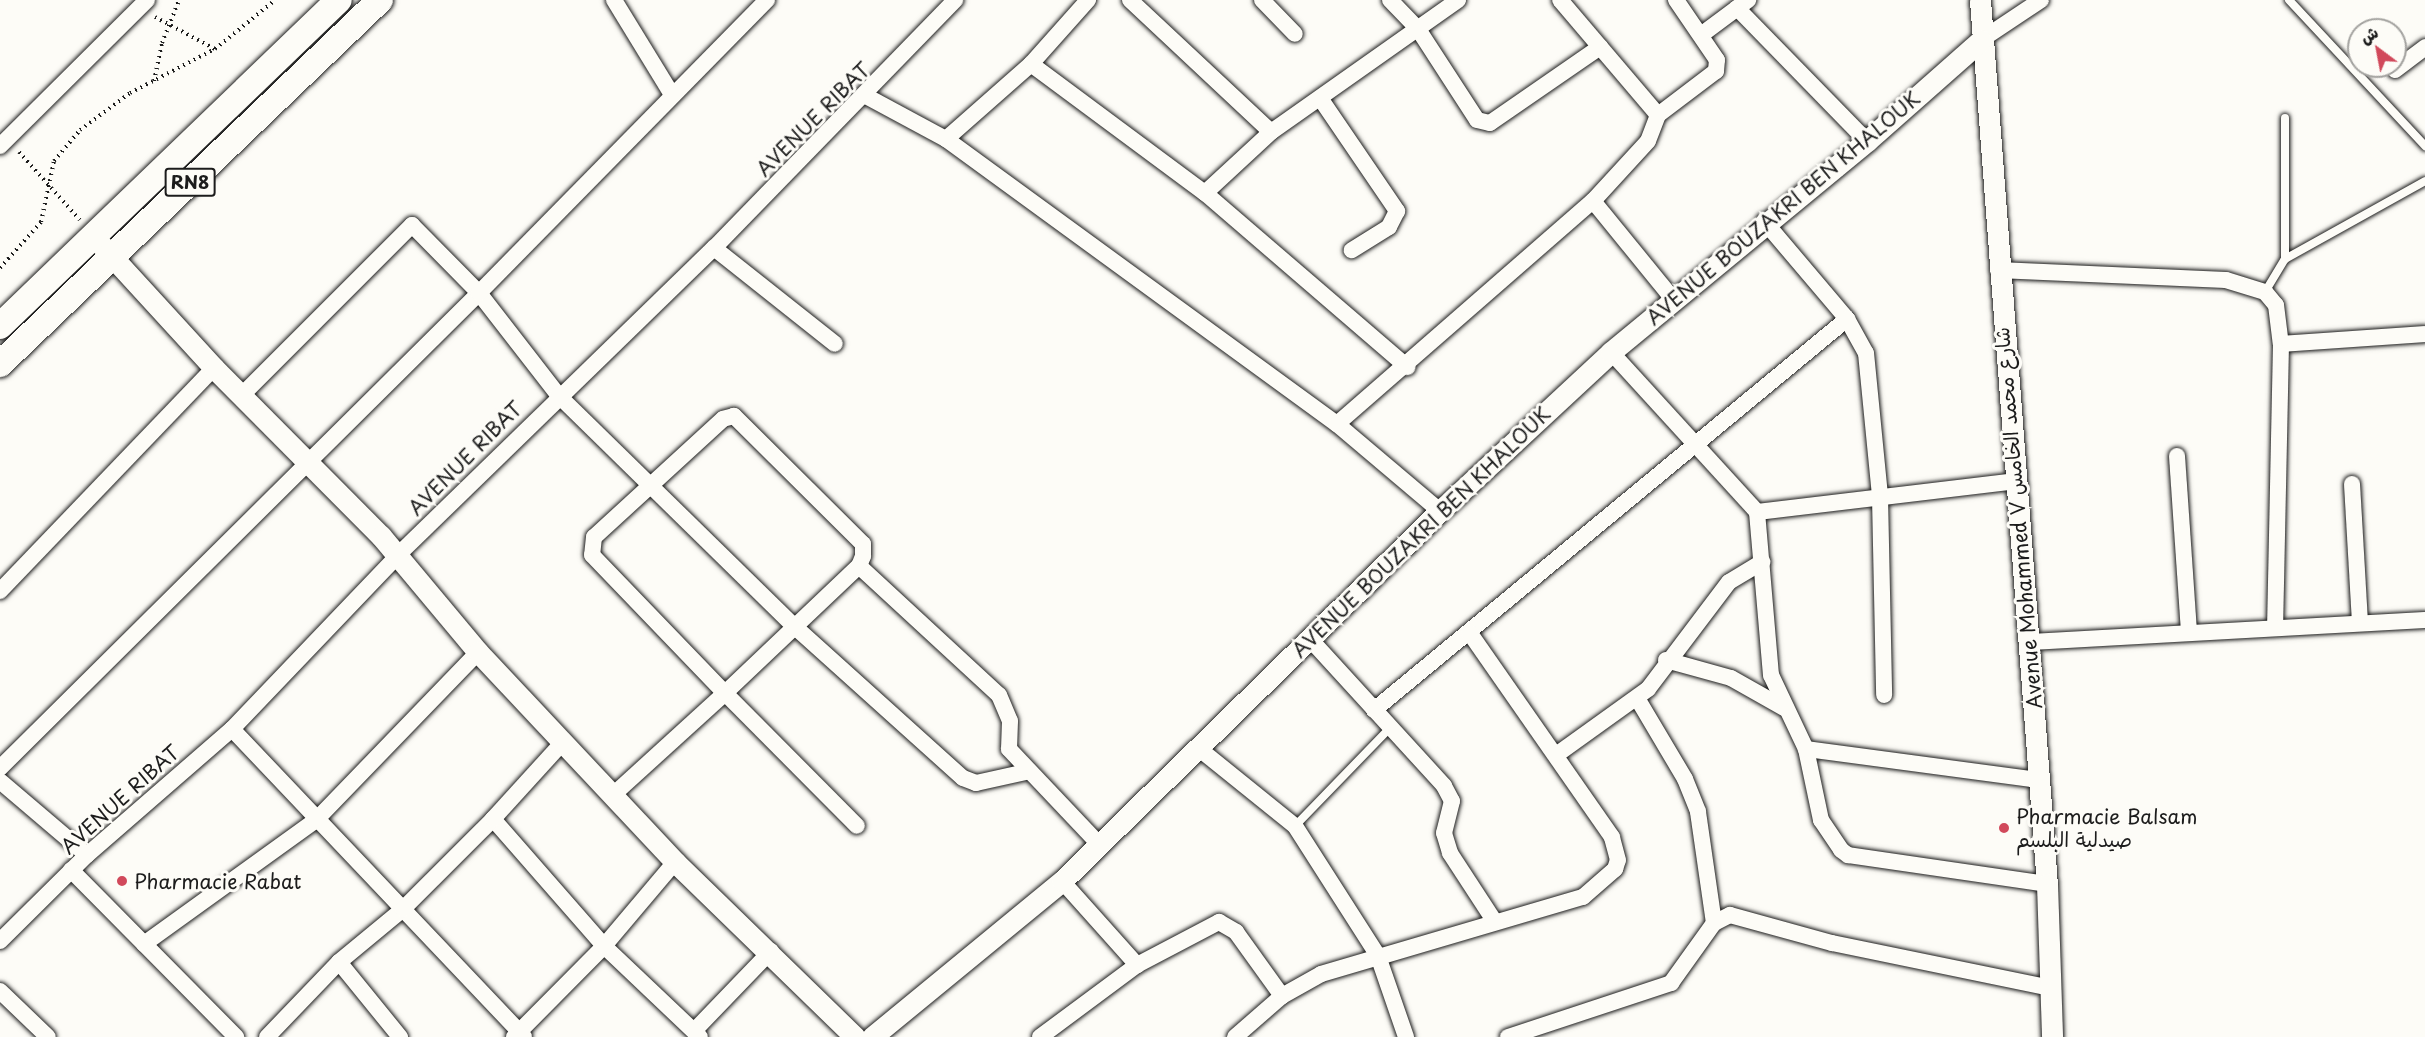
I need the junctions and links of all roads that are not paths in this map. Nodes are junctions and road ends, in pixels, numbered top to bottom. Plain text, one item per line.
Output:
1 (339, 0) edge
2 (380, 0) edge
3 (614, 0) edge
4 (767, 0) edge
5 (955, 0) edge
6 (1088, 0) edge
7 (1130, 0) edge
8 (1262, 0) edge
9 (1390, 0) edge
10 (1458, 0) edge
11 (1560, 0) edge
12 (1676, 0) edge
13 (1980, 0) edge
14 (2041, 0) edge
15 (2289, 0) edge
16 (142, 4) edge
17 (1743, 4) edge
18 (1418, 28) junction
19 (1295, 34) dead end
20 (1701, 35) junction
21 (1981, 40) junction
22 (1600, 47) junction
23 (2425, 47) edge
24 (2407, 61) edge
25 (1030, 64) junction
26 (671, 93) junction
27 (866, 96) junction
28 (1320, 98) junction
29 (1658, 115) junction
30 (2285, 118) dead end
31 (1270, 132) junction
32 (2, 139) edge
33 (946, 139) junction
34 (1867, 141) junction
35 (2425, 146) edge
36 (2425, 181) edge
37 (1204, 193) junction
38 (1593, 201) junction
39 (1764, 221) junction
40 (94, 237) junction
41 (714, 248) junction
42 (1352, 250) dead end
43 (113, 256) junction
44 (2285, 259) junction
45 (1998, 270) junction
46 (2265, 292) junction
47 (479, 294) junction
48 (1673, 299) junction
49 (1847, 319) junction
50 (0, 326) edge
51 (2425, 334) edge
52 (835, 344) dead end
53 (2281, 344) junction
54 (1611, 352) junction
55 (0, 364) edge
56 (1407, 367) junction
57 (214, 368) junction
58 (558, 395) junction
59 (241, 396) junction
60 (1337, 424) junction
61 (1694, 446) junction
62 (2177, 456) dead end
63 (309, 459) junction
64 (2017, 481) junction
65 (651, 483) junction
66 (2352, 484) dead end
67 (1880, 497) junction
68 (1440, 511) junction
69 (1757, 512) junction
70 (398, 555) junction
71 (1762, 562) junction
72 (859, 566) junction
73 (0, 591) edge
74 (2425, 620) edge
75 (2360, 622) junction
76 (794, 626) junction
77 (2275, 627) junction
78 (1469, 632) junction
79 (2190, 632) junction
80 (1310, 639) junction
81 (2030, 642) junction
82 (478, 652) junction
83 (1666, 660) junction
84 (725, 693) junction
85 (1884, 695) dead end
86 (1637, 698) junction
87 (1784, 708) junction
88 (1374, 710) junction
89 (1390, 728) junction
90 (232, 729) junction
91 (563, 742) junction
92 (1197, 747) junction
93 (1806, 749) junction
94 (1556, 755) junction
95 (0, 768) edge
96 (1026, 772) junction
97 (2038, 780) junction
98 (0, 781) edge
99 (613, 795) junction
100 (317, 819) junction
101 (494, 819) junction
102 (857, 826) dead end
103 (1295, 826) junction
104 (1098, 843) junction
105 (87, 855) junction
106 (675, 862) junction
107 (71, 870) junction
108 (1062, 881) junction
109 (2047, 884) junction
110 (403, 909) junction
111 (1495, 922) junction
112 (1714, 923) junction
113 (0, 941) edge
114 (144, 944) junction
115 (604, 946) junction
116 (771, 951) junction
117 (1378, 956) junction
118 (339, 962) junction
119 (1137, 965) junction
120 (2051, 988) junction
121 (0, 991) edge
122 (1282, 996) junction
123 (697, 1034) edge
124 (519, 1035) edge
125 (48, 1037) edge
126 (236, 1037) edge
127 (267, 1037) edge
128 (400, 1037) edge
129 (855, 1037) edge
130 (872, 1037) edge
131 (1040, 1037) edge
132 (1234, 1037) edge
133 (1406, 1037) edge
134 (1508, 1037) edge
135 (2052, 1037) edge

1 - 40 main road, RN8
2 - 43 main road, RN8
3 - 26 street
4 - 26 street
5 - 27 street, AVENUE RIBAT
6 - 25 street
7 - 31 street
8 - 19 street
9 - 18 street
10 - 18 street
11 - 22 street
12 - 20 street
13 - 21 street, Avenue Mohammed V شارع محمد الخامس
14 - 21 street
15 - 35 lane
16 - 32 street
17 - 20 street
17 - 34 street
18 - 22 street
18 - 28 street
20 - 29 street
21 - 34 street, AVENUE BOUZAKRI BEN KHALOUK
21 - 45 street, Avenue Mohammed V شارع محمد الخامس
22 - 29 street
23 - 24 street
25 - 33 street
25 - 37 street
26 - 47 street
27 - 33 street
27 - 41 street, AVENUE RIBAT
28 - 31 street
28 - 42 street
29 - 38 street
30 - 44 lane
31 - 37 street
33 - 60 street
34 - 39 street, AVENUE BOUZAKRI BEN KHALOUK
36 - 44 lane
37 - 56 street
38 - 48 street
38 - 56 street
39 - 48 street, AVENUE BOUZAKRI BEN KHALOUK
39 - 49 street
40 - 43 street
40 - 50 main road, RN8
41 - 52 street
41 - 58 street, AVENUE RIBAT
43 - 55 main road, RN8
43 - 57 street
44 - 46 lane
45 - 46 street
45 - 64 street, Avenue Mohammed V شارع محمد الخامس
46 - 53 street
47 - 58 street
47 - 59 street
47 - 63 street
48 - 54 street, AVENUE BOUZAKRI BEN KHALOUK
49 - 61 street
49 - 67 street
51 - 53 street
53 - 77 street
54 - 61 street
54 - 68 street, AVENUE BOUZAKRI BEN KHALOUK
56 - 60 street
57 - 59 street
57 - 73 street
58 - 65 street
58 - 70 street, AVENUE RIBAT
59 - 63 street
60 - 68 street
61 - 69 street
61 - 78 street
62 - 79 street
63 - 70 street
63 - 95 street
64 - 67 street
64 - 81 street, Avenue Mohammed V شارع محمد الخامس
65 - 72 street
65 - 76 street
65 - 84 street
66 - 75 street
67 - 69 street
67 - 85 street
68 - 80 street, AVENUE BOUZAKRI BEN KHALOUK
69 - 71 street
70 - 82 street
70 - 90 street, AVENUE RIBAT
71 - 83 street
71 - 87 street
72 - 76 street
72 - 96 street
74 - 75 street
75 - 77 street
76 - 84 street
76 - 96 street
77 - 79 street
78 - 88 street
78 - 94 street
79 - 81 street
80 - 88 street
80 - 92 street, AVENUE BOUZAKRI BEN KHALOUK
81 - 97 street, Avenue Mohammed V شارع محمد الخامس
82 - 91 street
82 - 100 street
83 - 86 street
83 - 87 street
84 - 99 street
84 - 102 street
86 - 94 street
86 - 112 street
87 - 93 street
88 - 89 street
89 - 103 lane
89 - 111 street
90 - 100 street
90 - 105 street, AVENUE RIBAT
91 - 99 street
91 - 101 street
92 - 103 street
92 - 104 street, AVENUE BOUZAKRI BEN KHALOUK
93 - 97 street
93 - 109 street
94 - 111 street
96 - 104 street
97 - 109 street, Avenue Mohammed V شارع محمد الخامس
98 - 105 street
99 - 106 street
100 - 110 street
100 - 114 street
101 - 110 street
101 - 115 street
103 - 117 street
104 - 108 street, AVENUE BOUZAKRI BEN KHALOUK
105 - 107 street, AVENUE RIBAT
106 - 115 street
106 - 116 street
107 - 113 street, AVENUE RIBAT
107 - 114 street
108 - 119 street
108 - 130 street, AVENUE BOUZAKRI BEN KHALOUK
109 - 120 street, Avenue Mohammed V شارع محمد الخامس
110 - 118 street
110 - 124 street
111 - 117 street
112 - 120 street
112 - 134 street
114 - 126 street
115 - 123 street
115 - 124 street
116 - 123 street
116 - 129 street
117 - 122 street
117 - 133 street
118 - 127 street
118 - 128 street
119 - 122 street
119 - 131 street
120 - 135 street, Avenue Mohammed V شارع محمد الخامس
121 - 125 street
122 - 132 street

